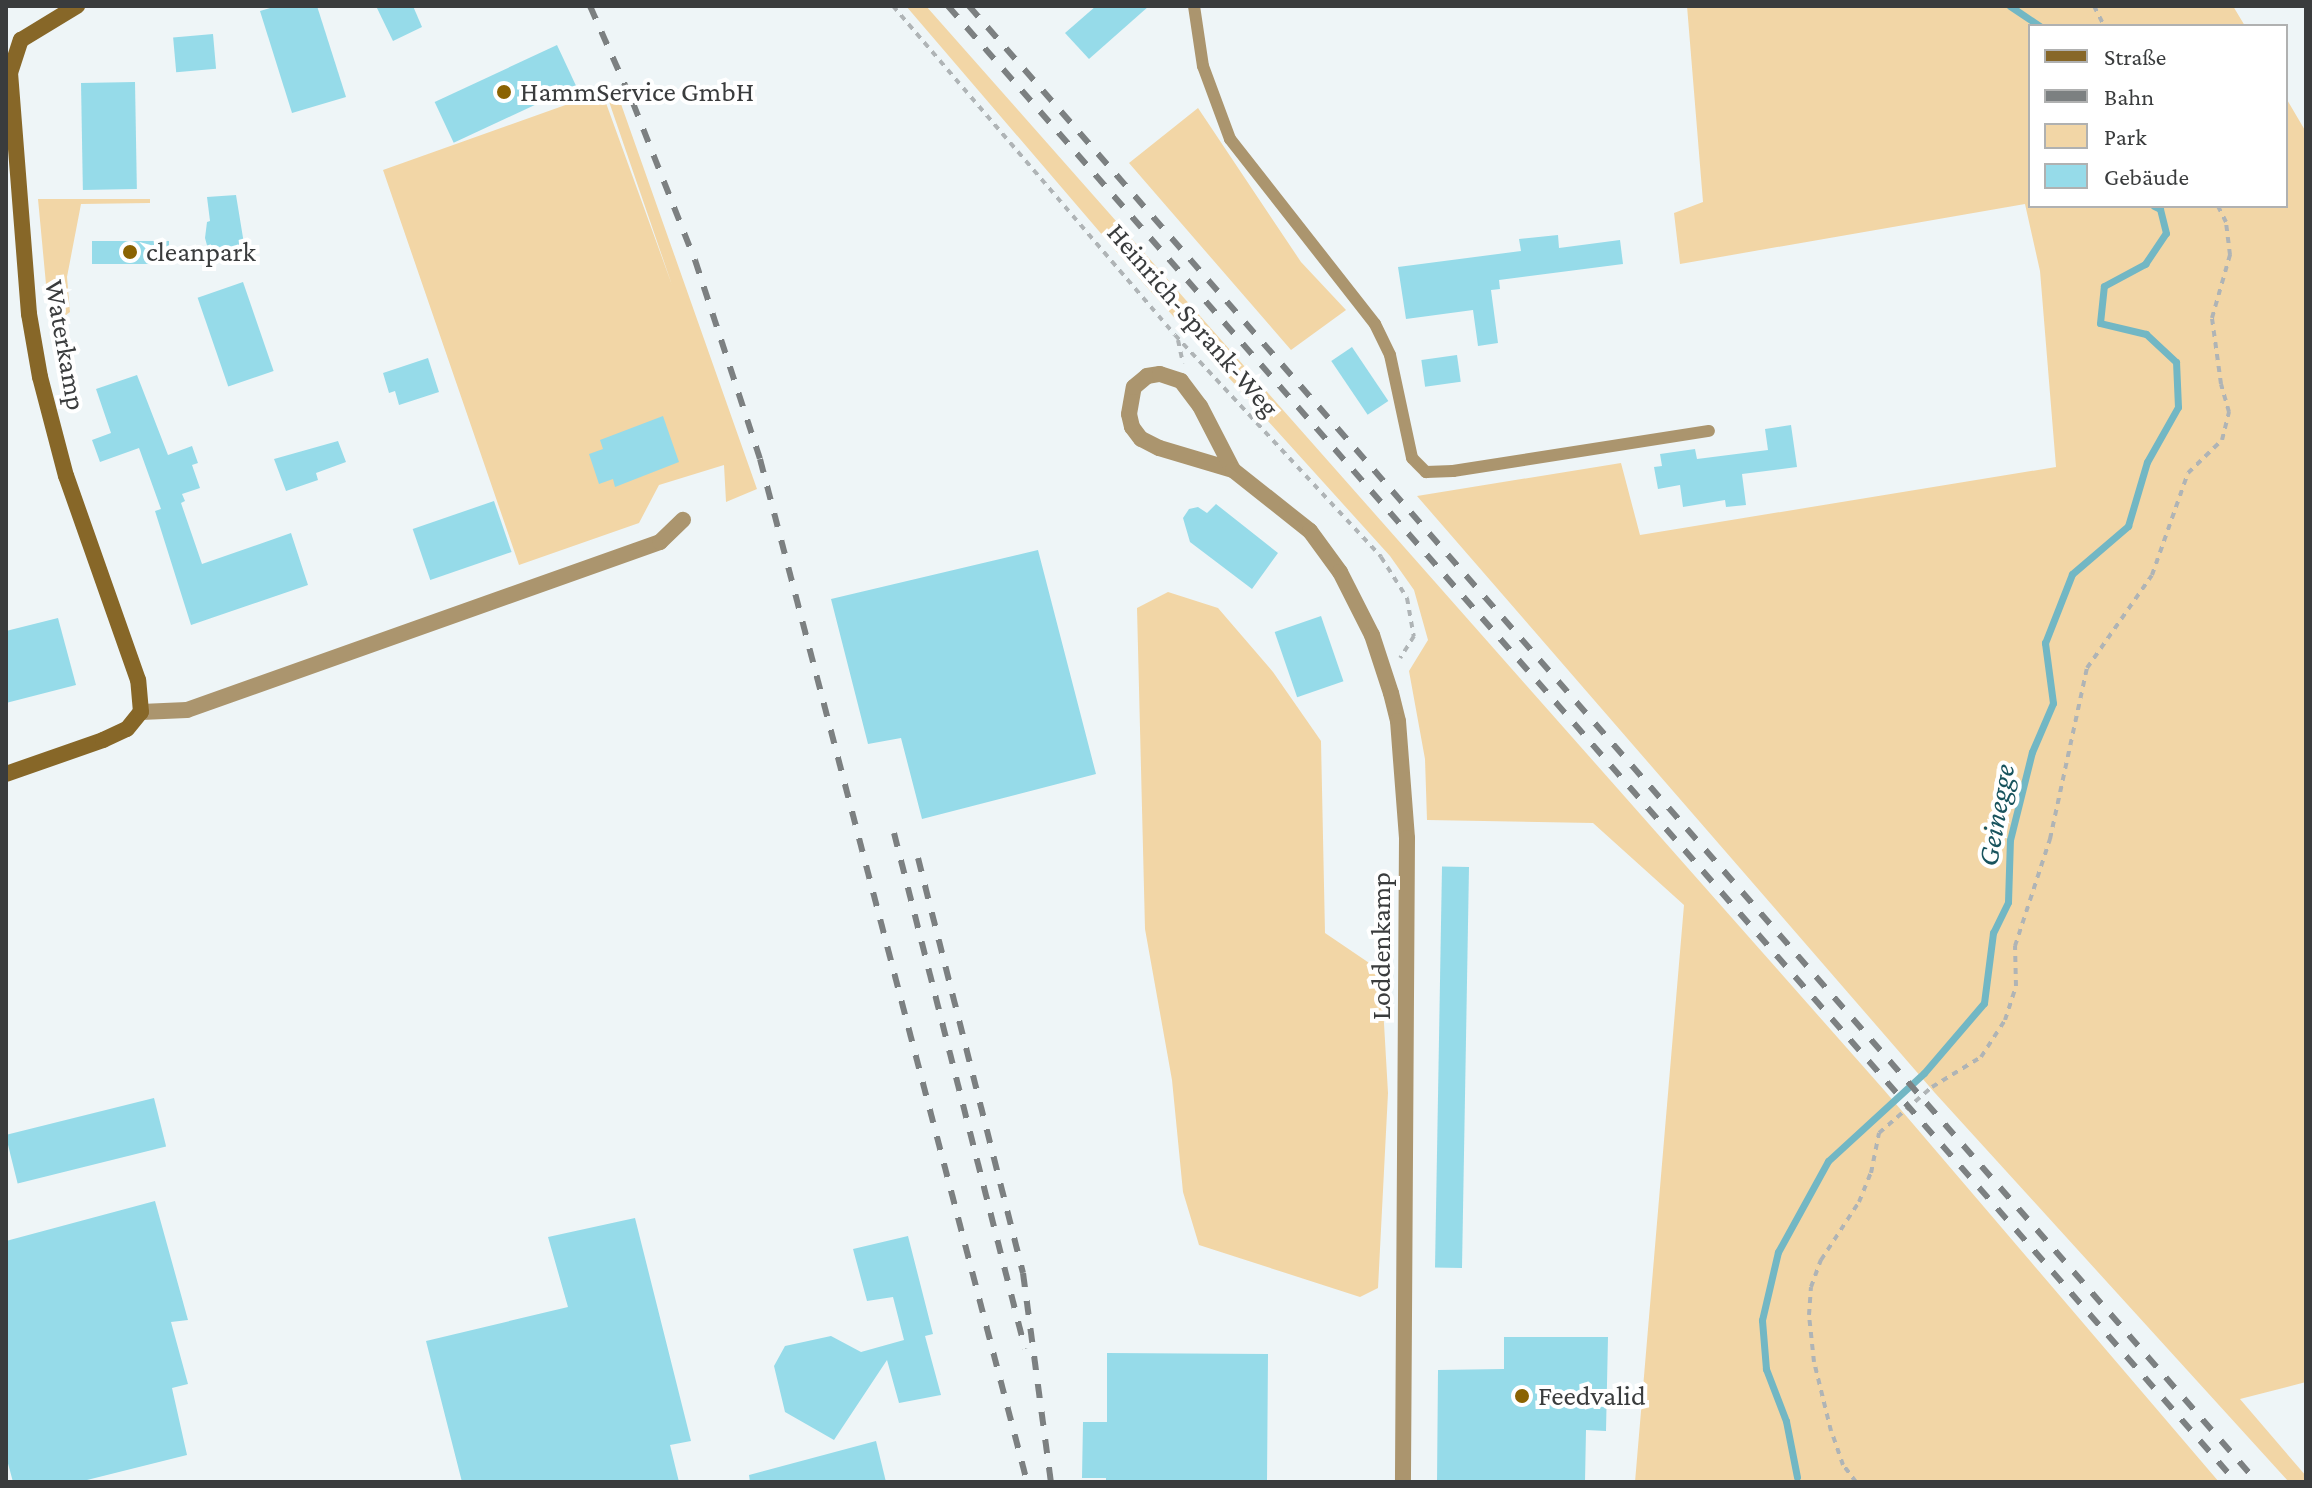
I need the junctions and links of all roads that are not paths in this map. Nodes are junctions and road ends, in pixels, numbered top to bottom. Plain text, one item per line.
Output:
1 (77, 6) edge
2 (1194, 6) edge
3 (1709, 431) dead end
4 (1233, 470) junction
5 (683, 520) dead end
6 (141, 712) junction
7 (6, 774) edge
8 (1403, 1482) edge

1 - 6 street, Waterkamp
2 - 3 lane
4 - 4 street, Loddenkamp
4 - 8 street, Loddenkamp
5 - 6 street
6 - 7 street

